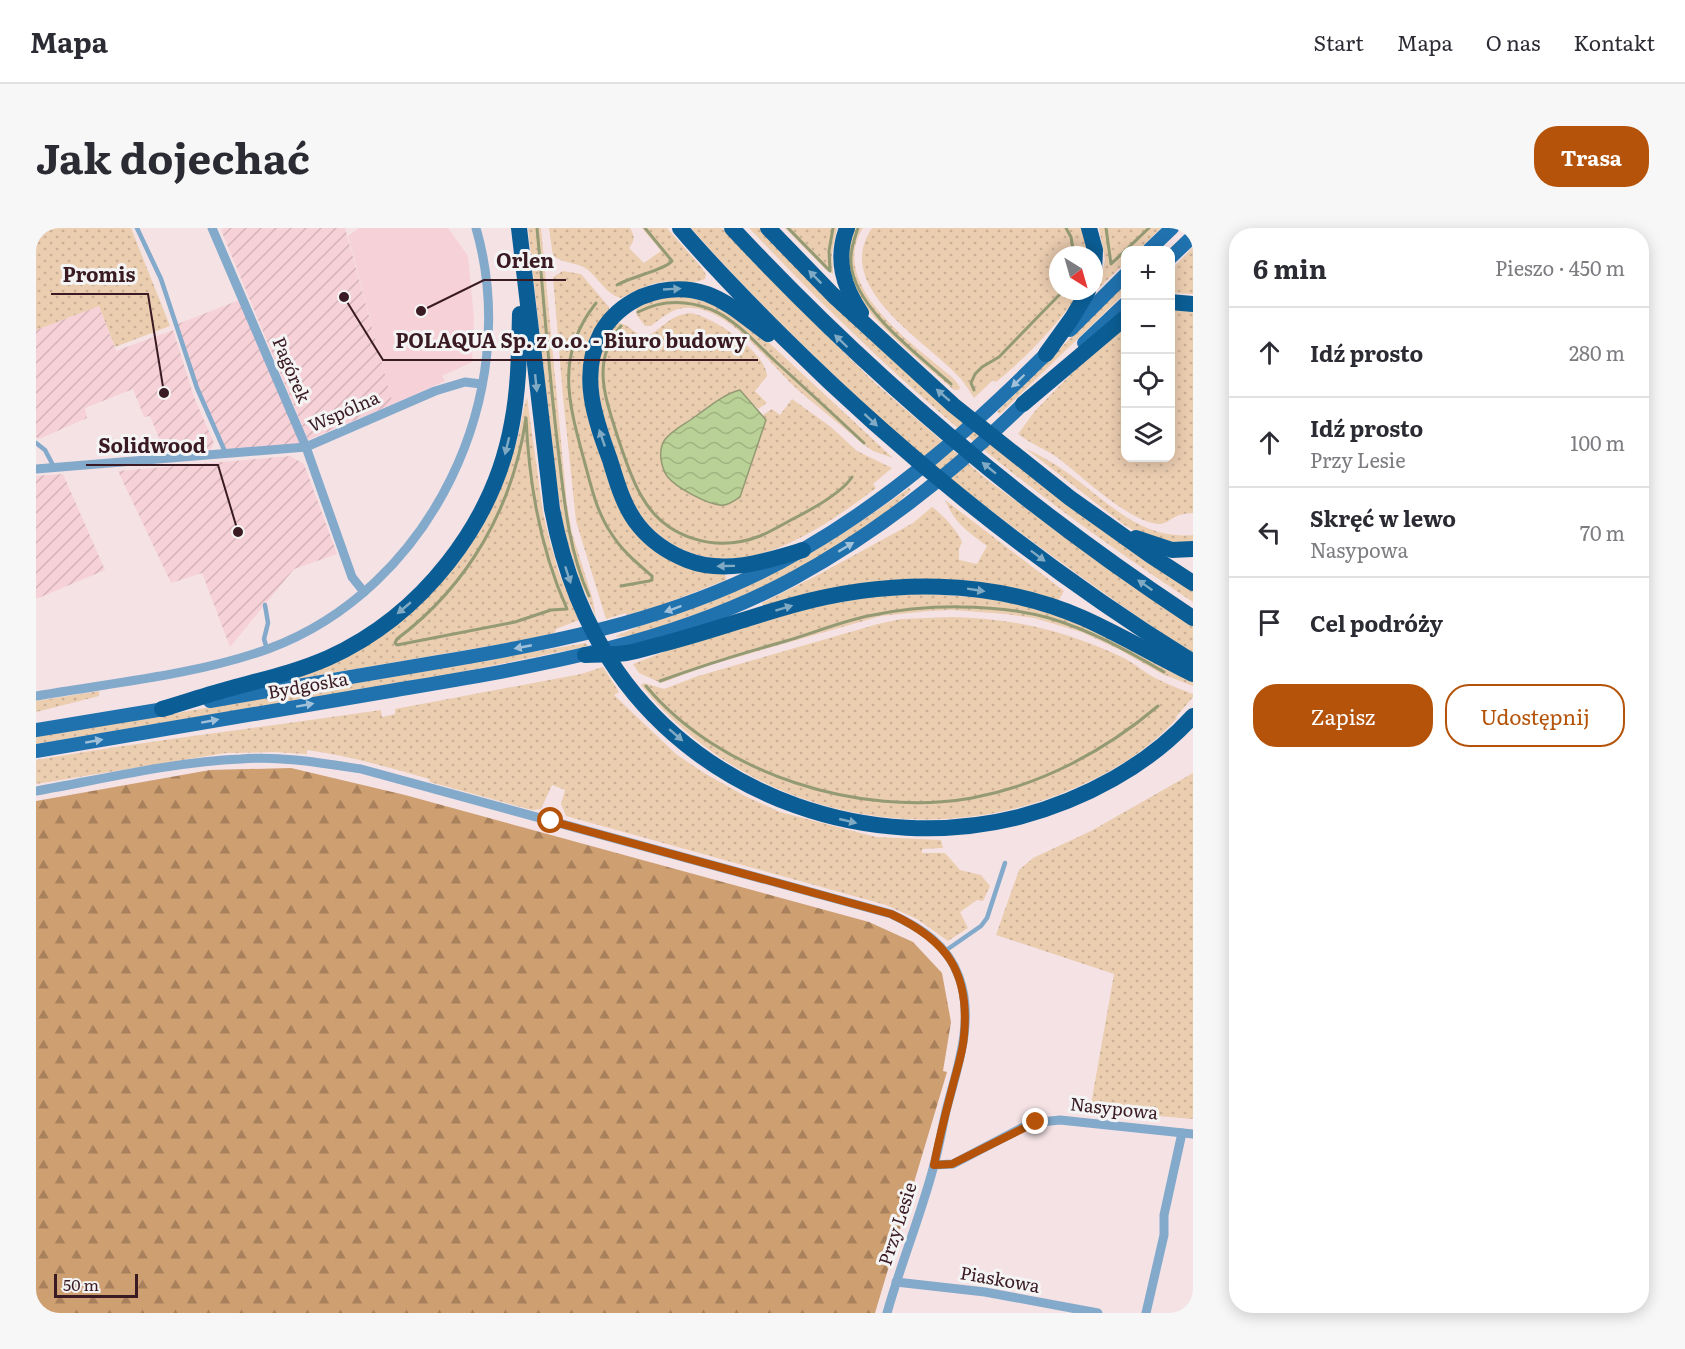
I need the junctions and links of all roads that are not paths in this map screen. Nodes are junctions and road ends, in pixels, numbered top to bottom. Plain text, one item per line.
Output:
1 (137, 228) edge
2 (212, 228) edge
3 (476, 228) edge
4 (519, 228) edge
5 (680, 228) edge
6 (732, 228) edge
7 (768, 228) edge
8 (847, 228) edge
9 (1089, 228) edge
10 (1172, 228) edge
11 (1193, 236) edge
12 (1094, 246) edge
13 (1153, 246) edge
14 (1175, 253) edge
15 (523, 262) junction
16 (1121, 278) edge
17 (1083, 300) edge
18 (1175, 302) edge
19 (1193, 304) edge
20 (1121, 307) edge
21 (1121, 320) edge
22 (874, 331) junction
23 (1046, 354) junction
24 (812, 366) junction
25 (481, 384) junction
26 (1023, 404) junction
27 (36, 443) edge
28 (306, 447) junction
29 (226, 455) junction
30 (54, 468) junction
31 (36, 469) edge
32 (1108, 526) junction
33 (1193, 549) edge
34 (803, 550) junction
35 (1193, 583) edge
36 (364, 592) junction
37 (265, 605) dead end
38 (1193, 618) edge
39 (267, 649) junction
40 (624, 649) junction
41 (591, 654) joint
42 (1193, 662) edge
43 (1193, 674) edge
44 (36, 696) edge
45 (162, 709) junction
46 (1189, 720) edge
47 (36, 730) edge
48 (36, 751) edge
49 (36, 790) edge
50 (1005, 863) dead end
51 (945, 951) junction
52 (1182, 1133) junction
53 (1193, 1134) edge
54 (934, 1165) junction
55 (896, 1282) junction
56 (887, 1313) edge
57 (1098, 1313) edge
58 (1146, 1313) edge

1 - 29 lane
2 - 28 street, Pagórek
3 - 25 street
4 - 15 highway
5 - 24 highway
38 -> 6 highway
22 -> 7 highway
8 - 22 highway
9 - 12 highway
10 - 13 main road
11 - 14 main road
15 -> 45 highway
15 -> 46 highway
16 - 23 main road
17 - 23 highway
18 - 19 highway
20 - 26 main road
21 - 26 highway
32 -> 22 highway
23 -> 34 main road
34 -> 24 highway
24 -> 42 highway
25 - 28 street, Wspólna
25 - 36 street
40 -> 26 main road
27 - 30 lane
28 - 29 street, Wspólna
28 - 36 street, Pagórek
29 - 30 street, Wspólna
30 - 31 street, Wspólna
32 - 33 highway
32 - 35 highway
34 -> 45 main road
36 - 39 street
37 - 39 lane
39 - 44 street
40 - 41 highway
40 -> 43 highway
48 -> 41 main road, Bydgoska
45 - 47 main road
49 - 51 street, Przy Lesie
50 - 51 lane
51 - 54 street, Przy Lesie
52 - 53 street, Nasypowa
52 - 54 street, Nasypowa
52 - 58 street
54 - 55 street, Przy Lesie
55 - 56 street, Przy Lesie
55 - 57 street, Piaskowa

